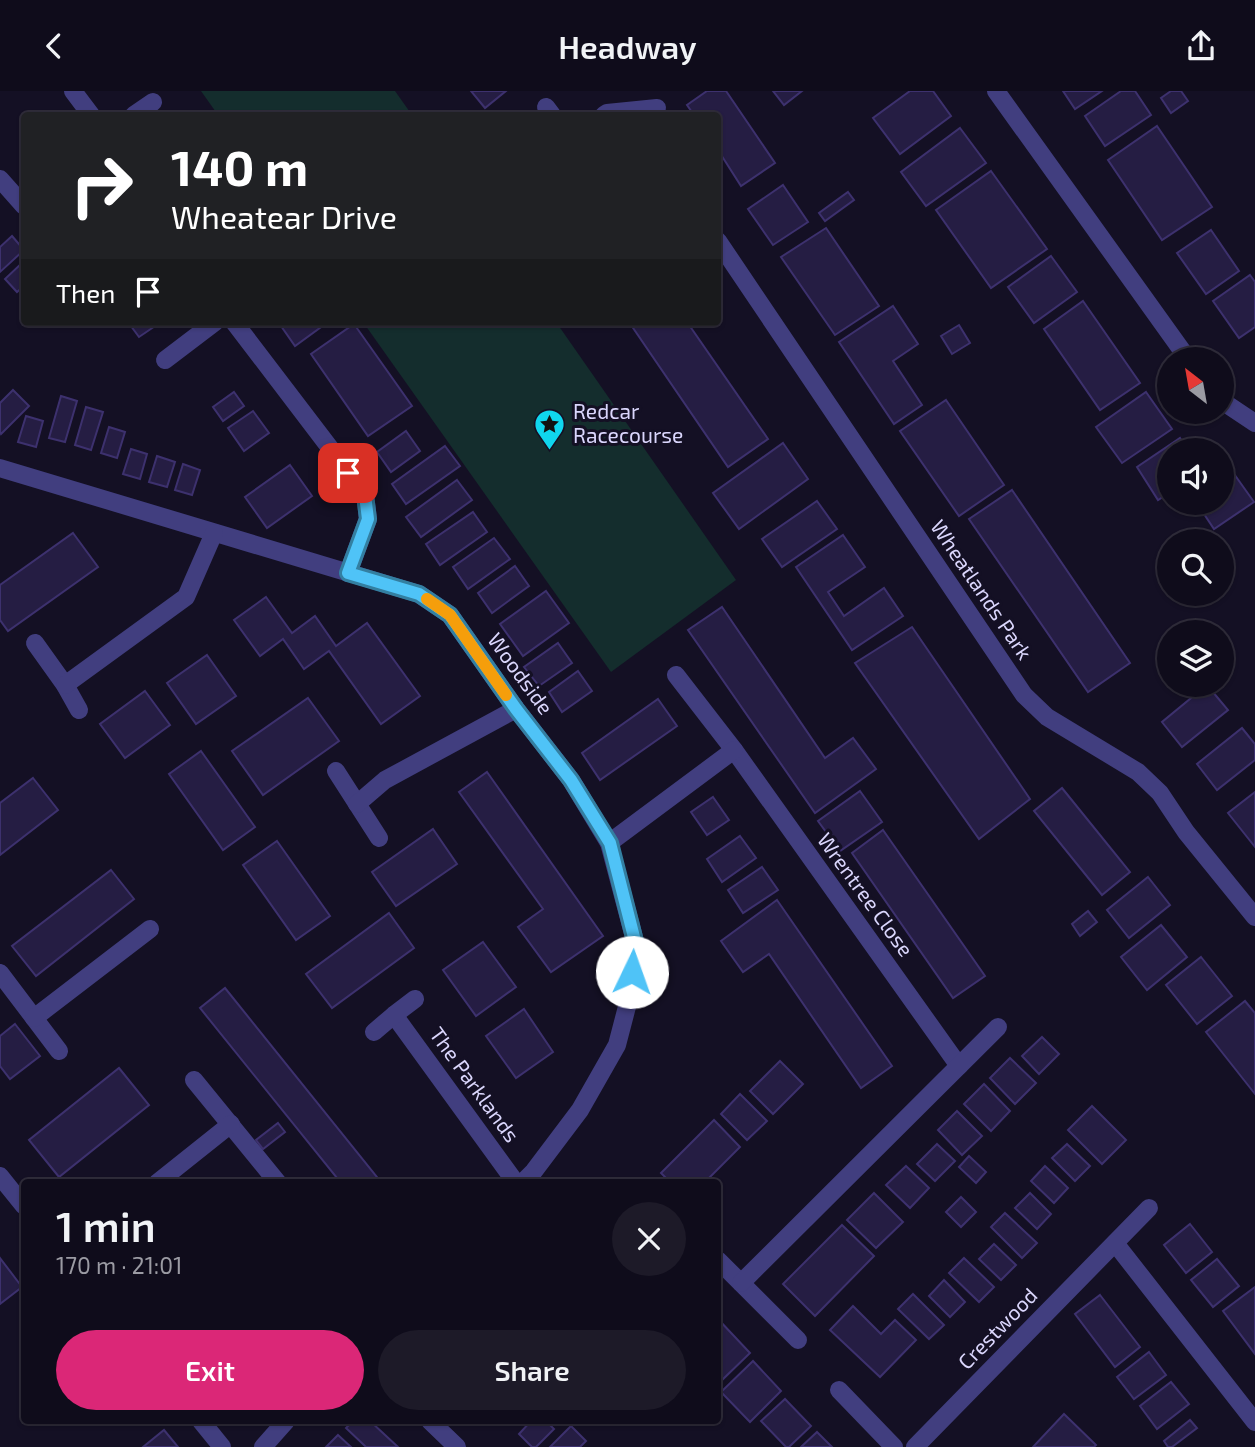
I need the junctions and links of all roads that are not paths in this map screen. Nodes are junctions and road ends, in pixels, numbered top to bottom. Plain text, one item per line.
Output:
1 (73, 91) edge
2 (996, 91) edge
3 (153, 102) dead end
4 (658, 105) edge
5 (89, 112) edge
6 (138, 112) edge
7 (613, 112) edge
8 (0, 179) edge
9 (21, 199) edge
10 (721, 245) edge
11 (210, 326) edge
12 (237, 326) edge
13 (1179, 347) edge
14 (165, 360) dead end
15 (1234, 409) edge
16 (1255, 423) edge
17 (0, 468) edge
18 (214, 533) junction
19 (348, 573) junction
20 (35, 643) dead end
21 (676, 675) dead end
22 (65, 685) junction
23 (516, 709) junction
24 (79, 710) dead end
25 (734, 750) junction
26 (336, 771) dead end
27 (357, 804) junction
28 (379, 838) dead end
29 (610, 843) junction
30 (1255, 916) edge
31 (150, 929) dead end
32 (0, 974) edge
33 (415, 999) dead end
34 (394, 1014) junction
35 (34, 1019) junction
36 (998, 1027) dead end
37 (374, 1032) dead end
38 (59, 1051) dead end
39 (959, 1066) junction
40 (194, 1080) dead end
41 (231, 1125) junction
42 (0, 1176) edge
43 (162, 1179) edge
44 (275, 1179) edge
45 (513, 1179) edge
46 (526, 1179) edge
47 (21, 1202) edge
48 (1149, 1207) dead end
49 (1115, 1243) junction
50 (721, 1262) edge
51 (741, 1283) junction
52 (798, 1340) dead end
53 (839, 1390) dead end
54 (1255, 1422) edge
55 (203, 1424) edge
56 (283, 1424) edge
57 (433, 1424) edge
58 (222, 1447) edge
59 (263, 1447) edge
60 (457, 1447) edge
61 (894, 1447) edge
62 (915, 1447) edge

1 - 5 street
2 - 13 street
3 - 6 street
4 - 7 street
8 - 9 street
10 - 30 street, Wheatlands Park
11 - 14 street
12 - 19 street
15 - 16 street
17 - 18 street, Woodside
18 - 19 street, Woodside
18 - 22 street
19 - 23 street, Woodside
20 - 22 street
21 - 25 street, Wrentree Close
22 - 24 street
23 - 27 street
23 - 29 street, Woodside
25 - 29 street
25 - 39 street, Wrentree Close
26 - 27 street
27 - 28 street
29 - 46 street, Woodside
31 - 35 street
32 - 35 street
33 - 34 street
34 - 37 street
34 - 45 street, The Parklands
35 - 38 street
36 - 39 street
39 - 51 street
40 - 41 street
41 - 43 street
41 - 44 street
42 - 47 street
48 - 49 street, Crestwood
49 - 54 street
49 - 62 street, Crestwood
50 - 51 street
51 - 52 street
53 - 61 street
55 - 58 street
56 - 59 street
57 - 60 street

